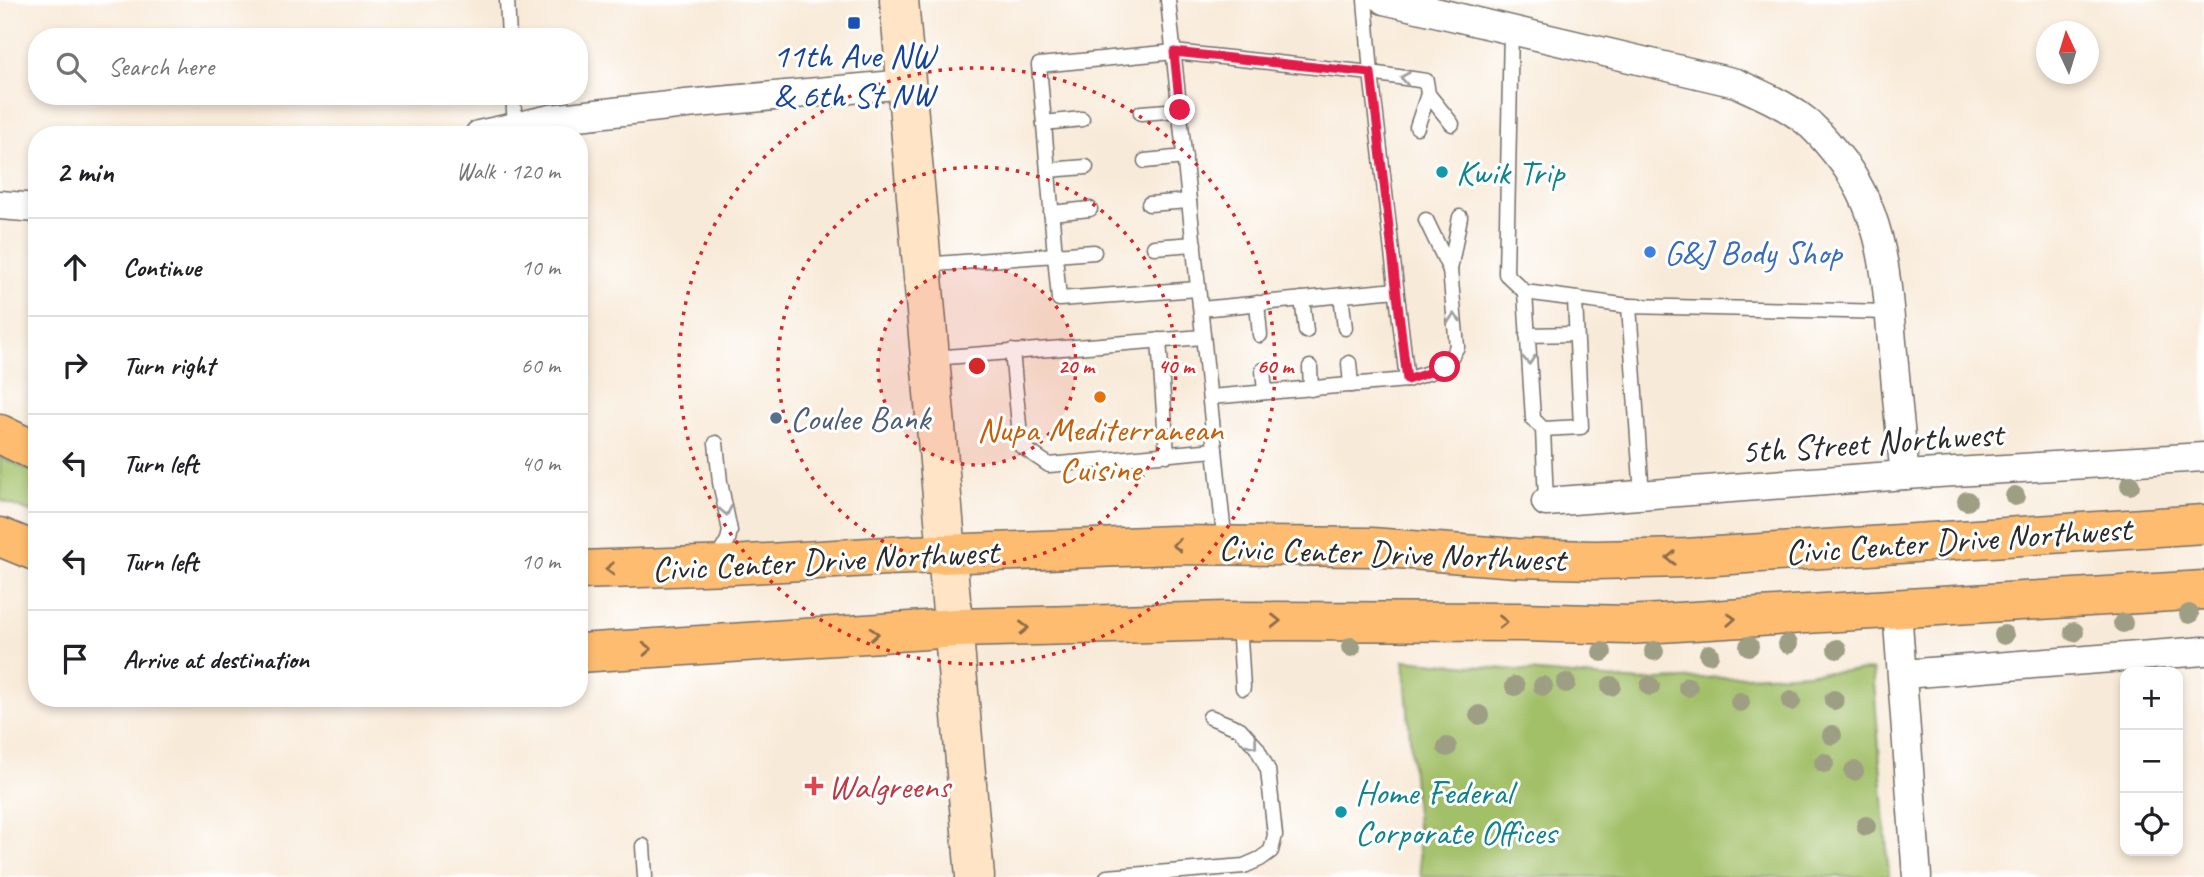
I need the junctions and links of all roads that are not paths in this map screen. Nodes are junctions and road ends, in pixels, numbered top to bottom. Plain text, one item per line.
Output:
1 (507, 0) edge
2 (899, 0) edge
3 (1168, 0) edge
4 (1364, 0) edge
5 (1384, 0) edge
6 (1434, 6) edge
7 (509, 28) edge
8 (1511, 29) junction
9 (1174, 52) junction
10 (1371, 73) junction
11 (906, 84) junction
12 (1428, 94) junction
13 (514, 105) edge
14 (1180, 110) junction
15 (1141, 113) dead end
16 (1082, 119) dead end
17 (1044, 123) junction
18 (1452, 124) dead end
19 (515, 126) joint
20 (1417, 127) dead end
21 (1185, 157) junction
22 (1145, 161) dead end
23 (1086, 167) dead end
24 (1048, 170) junction
25 (1189, 201) junction
26 (1149, 204) dead end
27 (0, 205) edge
28 (28, 207) edge
29 (1090, 209) dead end
30 (1051, 213) junction
31 (1460, 217) dead end
32 (1426, 220) dead end
33 (1194, 244) junction
34 (1154, 247) dead end
35 (1094, 252) dead end
36 (1055, 255) junction
37 (922, 265) junction
38 (1450, 270) junction
39 (1198, 289) junction
40 (1396, 290) junction
41 (1525, 292) junction
42 (1341, 295) junction
43 (1302, 299) junction
44 (1575, 300) junction
45 (1257, 303) junction
46 (1629, 306) junction
47 (1201, 309) junction
48 (1889, 312) junction
49 (1345, 328) dead end
50 (1306, 331) dead end
51 (1576, 334) junction
52 (1260, 335) dead end
53 (1527, 335) junction
54 (1203, 337) junction
55 (1158, 340) junction
56 (1012, 351) junction
57 (930, 358) junction
58 (1349, 363) dead end
59 (1310, 367) dead end
60 (1263, 370) dead end
61 (1407, 380) junction
62 (1351, 385) junction
63 (1311, 389) junction
64 (1265, 393) junction
65 (1210, 397) junction
66 (1543, 429) junction
67 (0, 434) edge
68 (716, 443) dead end
69 (28, 448) edge
70 (1215, 450) junction
71 (1167, 455) junction
72 (2204, 457) edge
73 (1905, 475) junction
74 (1642, 496) junction
75 (1546, 502) joint
76 (2204, 524) edge
77 (0, 537) edge
78 (1225, 545) junction
79 (28, 548) edge
80 (947, 554) junction
81 (693, 566) junction
82 (588, 570) edge
83 (2204, 590) edge
84 (1897, 610) junction
85 (1238, 621) junction
86 (956, 628) junction
87 (2204, 651) edge
88 (588, 652) edge
89 (1903, 674) junction
90 (1243, 688) dead end
91 (1210, 717) dead end
92 (643, 846) dead end
93 (645, 877) edge
94 (975, 877) edge
95 (1107, 877) edge
96 (1917, 877) edge

1 - 7 lane
2 - 11 main road
3 - 9 lane
4 - 10 lane
5 - 6 street
6 - 8 street
8 - 41 lane
8 - 48 street
9 - 10 lane
9 - 14 lane
9 - 17 lane
12 -> 10 lane
10 - 40 lane
11 - 19 street
11 - 37 main road
12 - 18 lane
12 - 20 lane
13 - 19 lane
14 - 15 lane
14 - 21 lane
16 - 17 lane
17 - 24 lane
21 - 22 lane
21 - 25 lane
23 - 24 lane
24 - 30 lane
25 - 26 lane
25 - 33 lane
27 - 28 street
29 - 30 lane
30 - 36 lane
31 - 38 lane
32 - 38 lane
33 - 34 lane
33 - 39 lane
35 - 36 lane
36 - 37 lane
36 - 39 lane
37 - 57 main road
61 -> 38 lane
39 - 47 lane
40 - 42 lane
40 - 61 lane
41 - 44 lane
41 - 53 lane
42 - 43 lane
42 - 49 lane
43 - 45 lane
43 - 50 lane
44 - 46 lane
44 - 51 lane
45 - 47 lane
45 - 52 lane
46 - 48 lane
46 - 74 lane
47 - 54 lane
48 - 73 street
51 - 53 lane
51 - 66 lane
53 -> 66 lane
54 - 55 lane
54 - 65 lane
55 - 56 lane
55 - 71 lane
56 - 57 lane
56 - 71 lane
57 - 80 main road
58 - 62 lane
59 - 63 lane
60 - 64 lane
61 - 62 lane
62 - 63 lane
63 - 64 lane
64 - 65 lane
65 - 70 lane
66 - 75 lane
67 - 69 main road
68 -> 81 lane
70 - 71 lane
70 - 78 lane
72 - 73 street, 5th Street Northwest
73 - 74 street, 5th Street Northwest
74 - 75 street, 5th Street Northwest
76 -> 78 main road, Civic Center Drive Northwest
77 - 79 main road
78 -> 80 main road, Civic Center Drive Northwest
80 - 81 main road, Civic Center Drive Northwest
80 - 86 main road
81 -> 82 main road, Civic Center Drive Northwest
83 - 84 main road, Civic Center Drive Northwest
85 -> 84 main road, Civic Center Drive Northwest
84 - 89 street
86 -> 85 main road, Civic Center Drive Northwest
85 - 90 lane
88 -> 86 main road, Civic Center Drive Northwest
86 - 94 main road
87 - 89 street
89 - 96 street
91 -> 95 lane
92 - 93 lane

